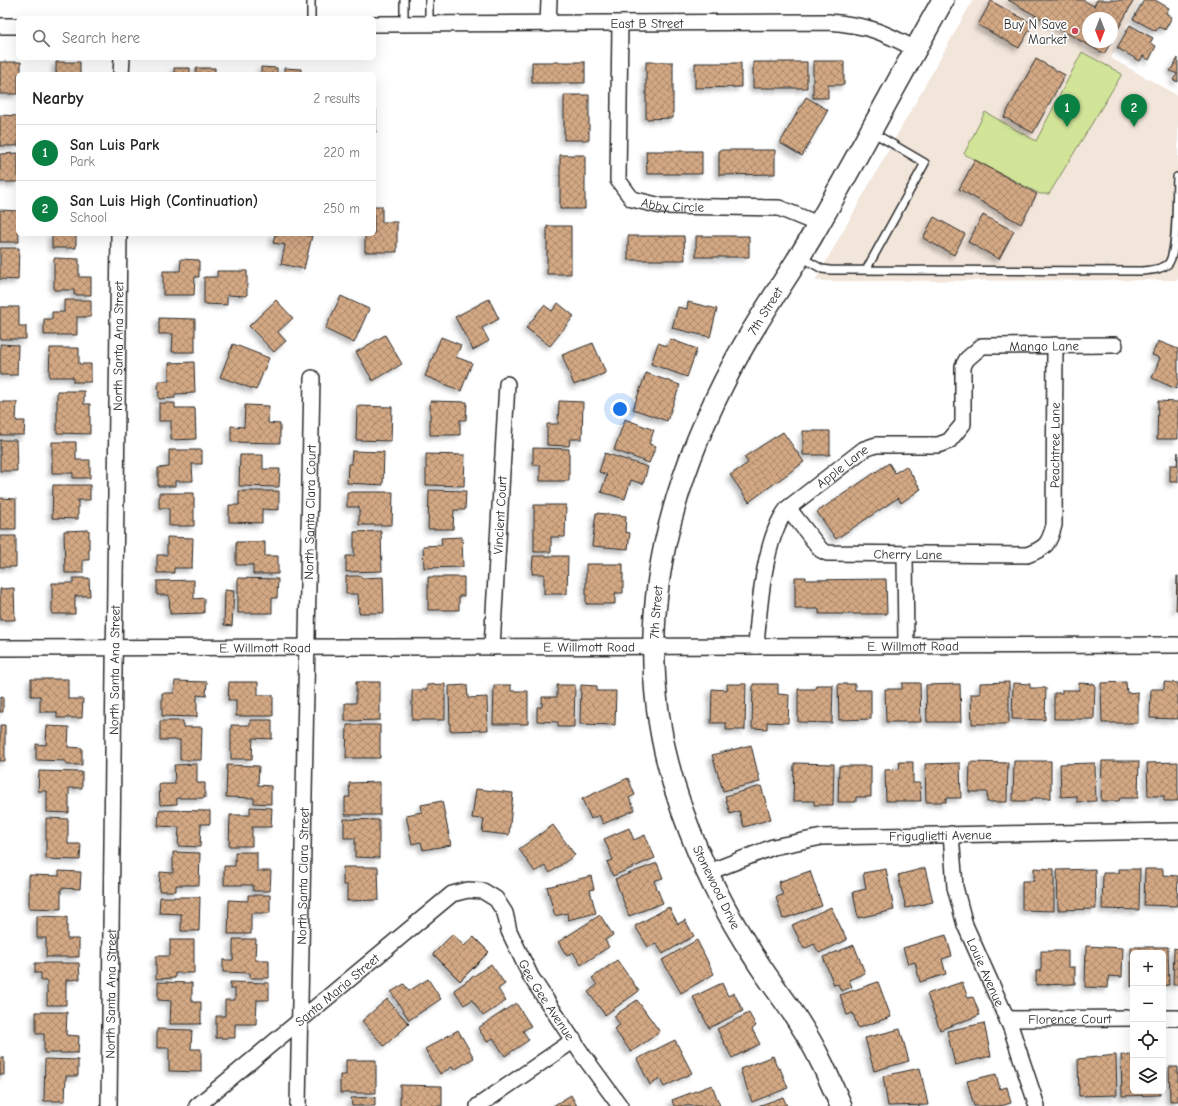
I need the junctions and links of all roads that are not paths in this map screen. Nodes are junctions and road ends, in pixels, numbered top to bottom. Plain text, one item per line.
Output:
1 (311, 0) edge
2 (404, 0) edge
3 (429, 0) edge
4 (549, 0) edge
5 (943, 0) edge
6 (311, 16) edge
7 (404, 23) junction
8 (429, 23) junction
9 (376, 24) edge
10 (548, 24) junction
11 (620, 24) junction
12 (0, 26) edge
13 (16, 26) edge
14 (915, 49) junction
15 (122, 60) edge
16 (121, 72) edge
17 (870, 131) junction
18 (1177, 178) dead end
19 (818, 224) junction
20 (119, 236) edge
21 (800, 256) junction
22 (866, 270) junction
23 (1055, 345) junction
24 (1115, 345) dead end
25 (974, 352) joint
26 (312, 378) dead end
27 (507, 384) dead end
28 (788, 508) junction
29 (1047, 544) joint
30 (905, 555) junction
31 (1178, 644) edge
32 (906, 645) junction
33 (654, 646) junction
34 (756, 646) junction
35 (306, 647) junction
36 (492, 647) junction
37 (0, 648) edge
38 (115, 648) junction
39 (1178, 831) edge
40 (951, 834) junction
41 (709, 872) junction
42 (483, 890) joint
43 (1130, 1018) edge
44 (1166, 1018) edge
45 (1178, 1018) edge
46 (1007, 1019) junction
47 (299, 1020) junction
48 (574, 1040) junction
49 (109, 1106) edge
50 (197, 1106) edge
51 (298, 1106) edge
52 (478, 1106) edge
53 (620, 1106) edge
54 (841, 1106) edge
55 (1036, 1106) edge

1 - 6 lane
2 - 7 lane
3 - 8 lane
4 - 10 street
5 - 14 street, 7th Street
7 - 8 street, East B Street
7 - 9 street, East B Street
8 - 10 street, East B Street
10 - 11 street, East B Street
11 - 14 street, East B Street
11 - 19 street, Abby Circle
12 - 13 street
14 - 17 street, 7th Street
15 - 16 street
17 - 19 street, 7th Street
17 - 22 lane
18 - 22 lane
19 - 21 street, 7th Street
20 - 38 street, North Santa Ana Street
21 - 22 lane
21 - 33 street, 7th Street
23 - 24 street, Mango Lane
23 - 25 street, Mango Lane
23 - 29 street, Peachtree Lane
25 - 28 street, Apple Lane
26 - 35 street, North Santa Clara Court
27 - 36 street, Vincient Court
28 - 30 street, Cherry Lane
28 - 34 street, Apple Lane
29 - 30 street, Cherry Lane
30 - 32 street
31 - 32 street, E. Willmott Road
32 - 34 street, E. Willmott Road
33 - 34 street, E. Willmott Road
33 - 36 street, E. Willmott Road
33 - 41 street, Stonewood Drive
35 - 36 street, E. Willmott Road
35 - 38 street, E. Willmott Road
35 - 47 street, North Santa Clara Street
37 - 38 street, E. Willmott Road
38 - 49 street, North Santa Ana Street
39 - 40 street, Friguglietti Avenue
40 - 41 street, Friguglietti Avenue
40 - 46 street, Louie Avenue
41 - 54 street, Stonewood Drive
42 - 47 street, Santa Maria Street
42 - 48 street, Gee Gee Avenue
43 - 46 street, Florence Court
44 - 45 street
46 - 55 street, Louie Avenue
47 - 50 street, Santa Maria Street
47 - 51 street, North Santa Clara Street
48 - 52 street
48 - 53 street, Gee Gee Avenue

